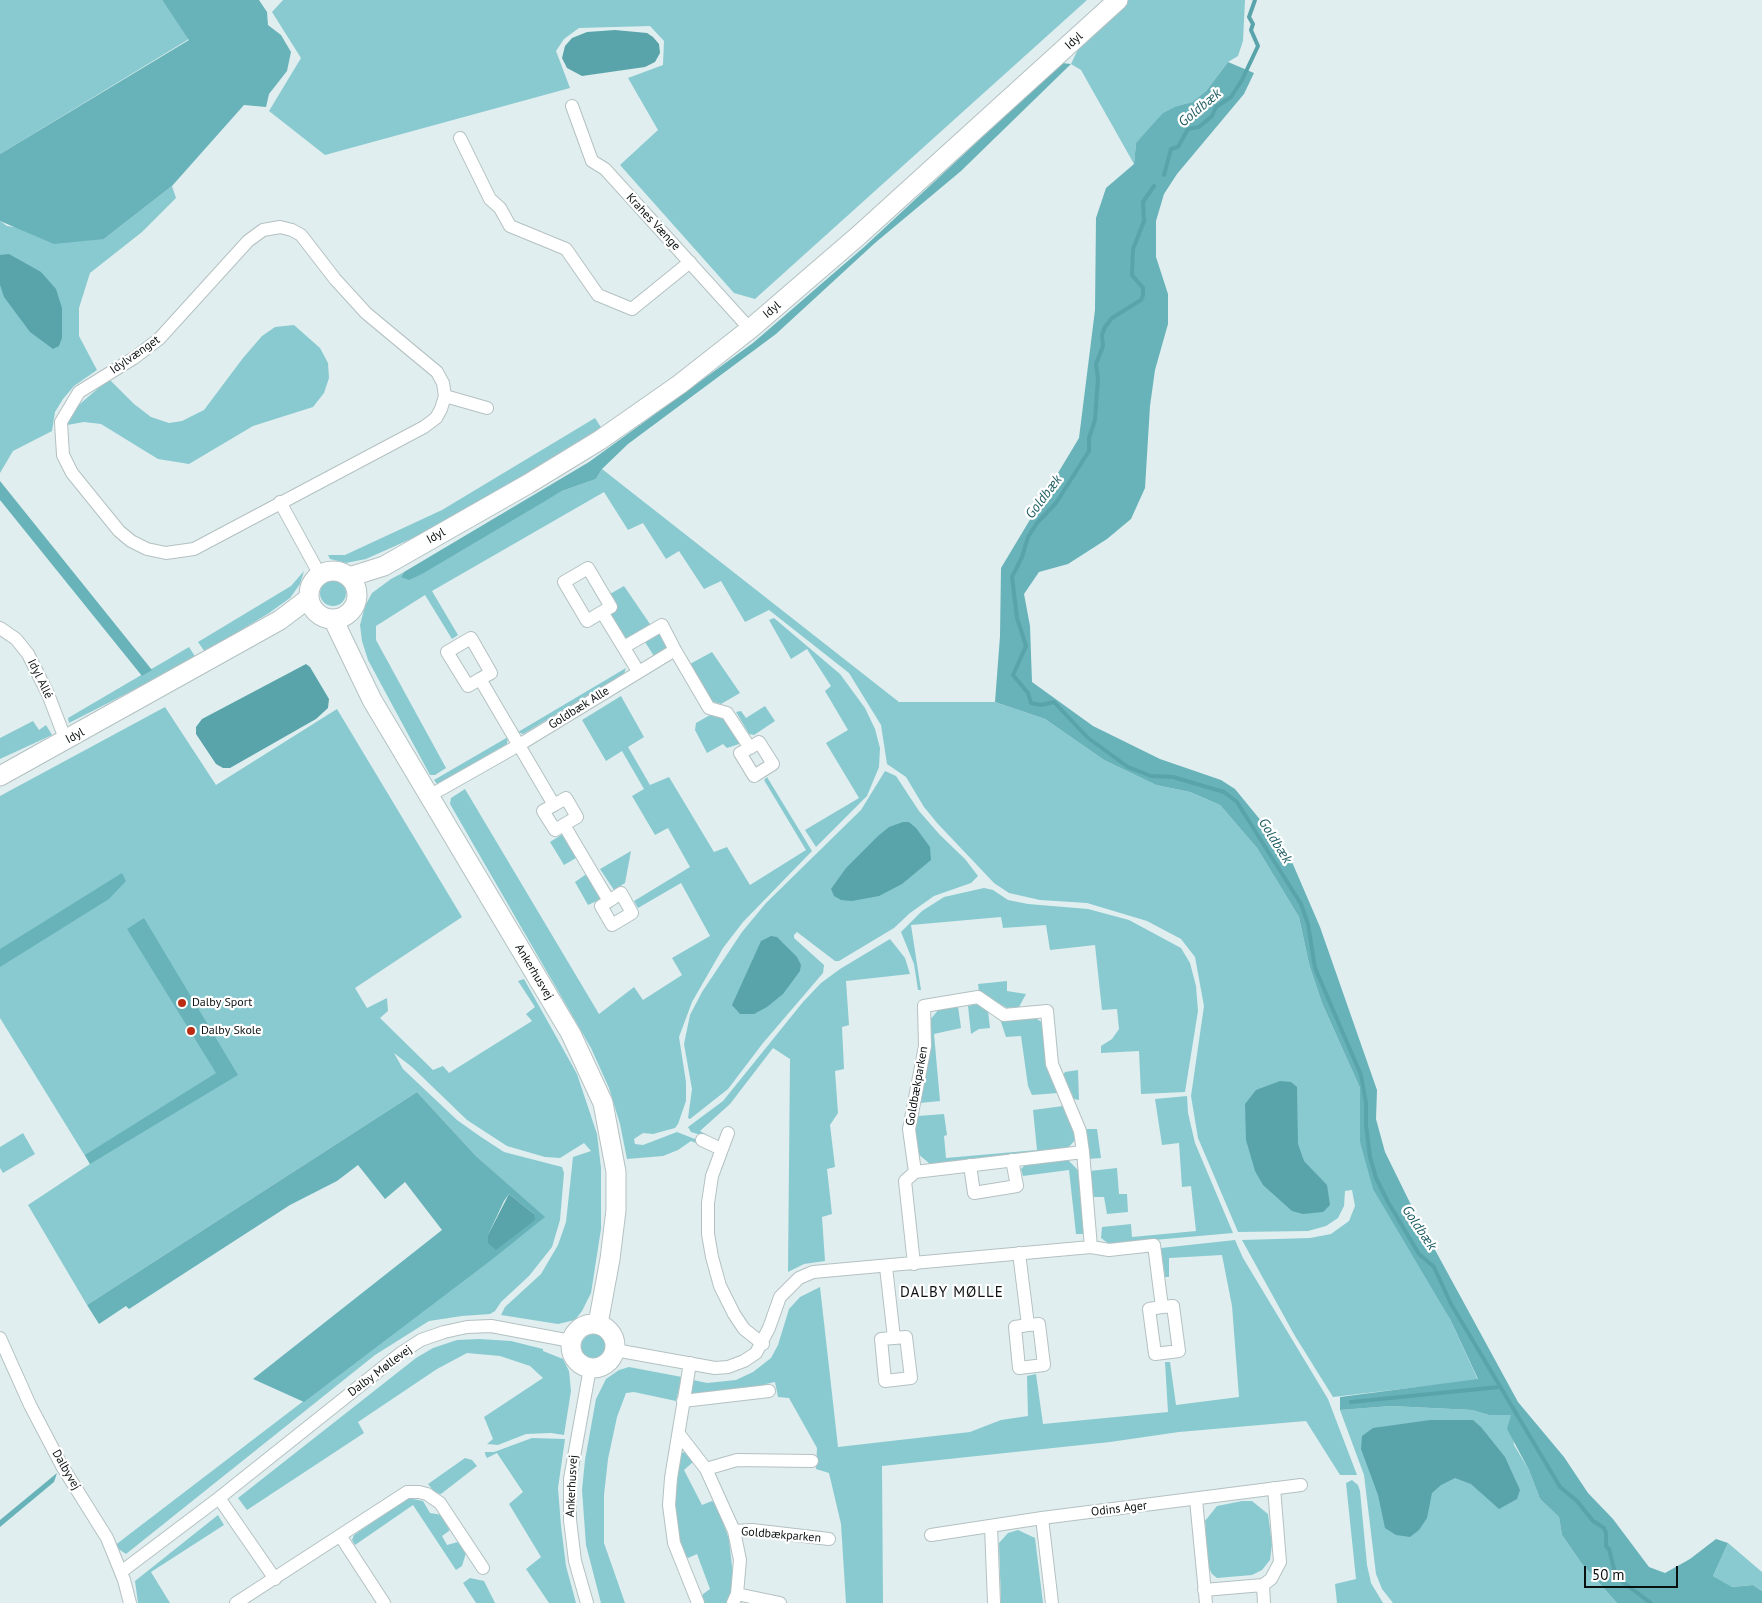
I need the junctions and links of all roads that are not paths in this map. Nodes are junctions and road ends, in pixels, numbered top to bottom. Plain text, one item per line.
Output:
1 (1118, 0) edge
2 (572, 106) dead end
3 (460, 138) dead end
4 (690, 262) junction
5 (750, 329) junction
6 (446, 396) junction
7 (487, 408) dead end
8 (280, 502) junction
9 (384, 566) junction
10 (320, 575) junction
11 (349, 577) junction
12 (357, 594) junction
13 (327, 611) junction
14 (602, 612) dead end
15 (0, 628) edge
16 (624, 648) junction
17 (675, 650) junction
18 (638, 670) junction
19 (480, 679) dead end
20 (66, 741) junction
21 (519, 745) junction
22 (750, 748) dead end
23 (0, 776) edge
24 (429, 796) junction
25 (608, 901) dead end
26 (728, 1133) dead end
27 (702, 1140) dead end
28 (721, 1149) junction
29 (1083, 1152) junction
30 (1012, 1160) junction
31 (970, 1165) junction
32 (915, 1172) junction
33 (1091, 1247) junction
34 (1019, 1253) junction
35 (914, 1264) junction
36 (886, 1267) junction
37 (1162, 1307) dead end
38 (598, 1324) junction
39 (1028, 1325) dead end
40 (0, 1338) edge
41 (894, 1338) dead end
42 (570, 1341) junction
43 (763, 1344) junction
44 (615, 1350) junction
45 (690, 1364) junction
46 (590, 1368) junction
47 (769, 1391) dead end
48 (683, 1400) junction
49 (679, 1434) junction
50 (812, 1461) dead end
51 (706, 1469) junction
52 (1301, 1484) dead end
53 (1274, 1488) junction
54 (219, 1498) junction
55 (1196, 1500) junction
56 (1042, 1518) junction
57 (991, 1526) junction
58 (734, 1531) junction
59 (931, 1535) dead end
60 (341, 1537) junction
61 (829, 1539) dead end
62 (483, 1568) dead end
63 (121, 1572) junction
64 (275, 1579) junction
65 (1262, 1585) junction
66 (1204, 1590) junction
67 (735, 1599) edge
68 (130, 1603) edge
69 (236, 1603) edge
70 (384, 1603) edge
71 (587, 1603) edge
72 (698, 1603) edge
73 (780, 1603) edge
74 (994, 1603) edge
75 (1052, 1603) edge
76 (1206, 1603) edge
77 (1264, 1603) edge

1 - 5 street, Idyl
2 - 4 street, Krahes Vænge
3 - 4 street
4 - 5 street, Krahes Vænge
5 - 9 street, Idyl
6 - 7 street
6 - 8 street, Idylvænget
6 - 8 street, Idylvænget
8 - 10 street
9 - 11 street, Idyl
9 - 12 street, Idyl
10 - 11 street
10 - 13 street
11 - 12 street
12 - 13 street
13 - 20 street, Idyl
13 - 24 street, Ankerhusvej
14 - 16 street
15 - 20 street, Idyl Allé
16 - 17 street
16 - 18 street
17 - 18 street, Goldbæk Alle
17 - 22 street
18 - 21 street, Goldbæk Alle
19 - 21 street
20 - 23 street, Idyl
21 - 24 street, Goldbæk Alle
21 - 25 street
24 - 38 street, Ankerhusvej
26 - 28 street
27 - 28 street
28 - 43 street
29 - 30 street
29 - 32 street, Goldbækparken
29 - 33 street, Goldbækparken
30 - 31 street
30 - 31 street
31 - 32 street
32 - 35 street
33 - 34 street
33 - 37 street
34 - 35 street
34 - 39 street
35 - 36 street
36 - 41 street
36 - 43 street
38 - 42 street
38 - 44 street
40 - 63 street, Dalbyvej
42 - 46 street
42 - 54 street, Dalby Møllevej
43 - 45 street
44 - 45 street
44 - 46 street
45 - 48 street
46 - 71 street, Ankerhusvej
47 - 48 street
48 - 49 street
49 - 51 street, Goldbækparken
49 - 72 street
50 - 51 street
51 - 58 street, Goldbækparken
52 - 53 street, Odins Ager
53 - 55 street, Odins Ager
53 - 65 street
54 - 63 street, Dalby Møllevej
54 - 64 street
55 - 56 street, Odins Ager
55 - 66 street
56 - 57 street, Odins Ager
56 - 75 street
57 - 59 street, Odins Ager
57 - 74 street
58 - 61 street, Goldbækparken
58 - 67 street, Goldbækparken
60 - 62 street
60 - 64 street
60 - 70 street
63 - 68 street, Dalbyvej
64 - 69 street
65 - 66 street
65 - 77 street
66 - 76 street
67 - 73 street, Goldbækparken

